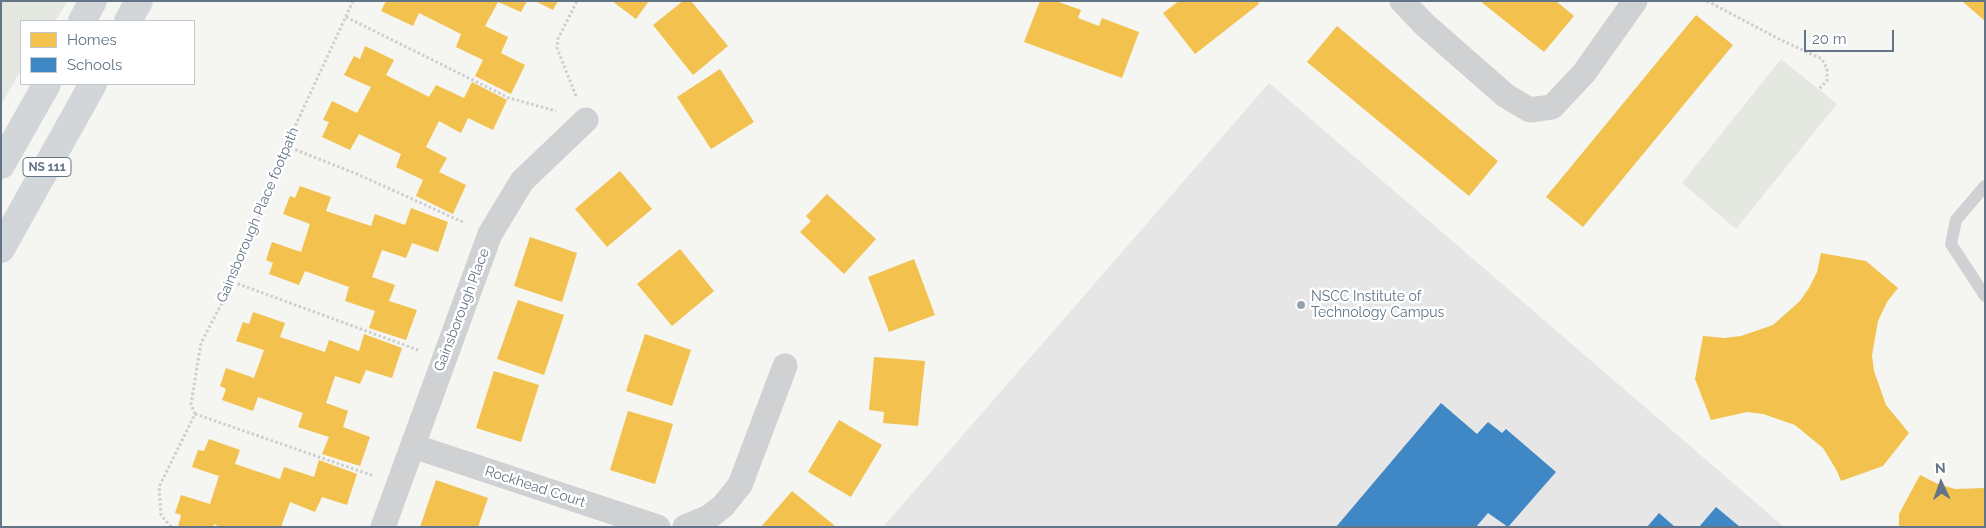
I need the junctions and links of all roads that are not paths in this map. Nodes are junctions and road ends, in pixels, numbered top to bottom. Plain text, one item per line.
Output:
1 (93, 1) edge
2 (139, 1) edge
3 (1402, 1) edge
4 (1635, 1) edge
5 (83, 20) edge
6 (129, 20) edge
7 (46, 85) edge
8 (92, 85) edge
9 (586, 120) road end
10 (1, 165) edge
11 (1985, 186) edge
12 (1, 249) edge
13 (1985, 296) edge
14 (785, 366) dead end
15 (413, 446) junction
16 (382, 527) edge
17 (658, 527) edge
18 (685, 527) edge

1 - 5 highway
2 - 6 highway
3 - 4 street
7 - 10 highway
8 - 12 highway, NS 111
9 - 15 street, Gainsborough Place
11 - 13 lane
14 - 18 street
15 - 16 street, Gainsborough Place
15 - 17 street, Rockhead Court

